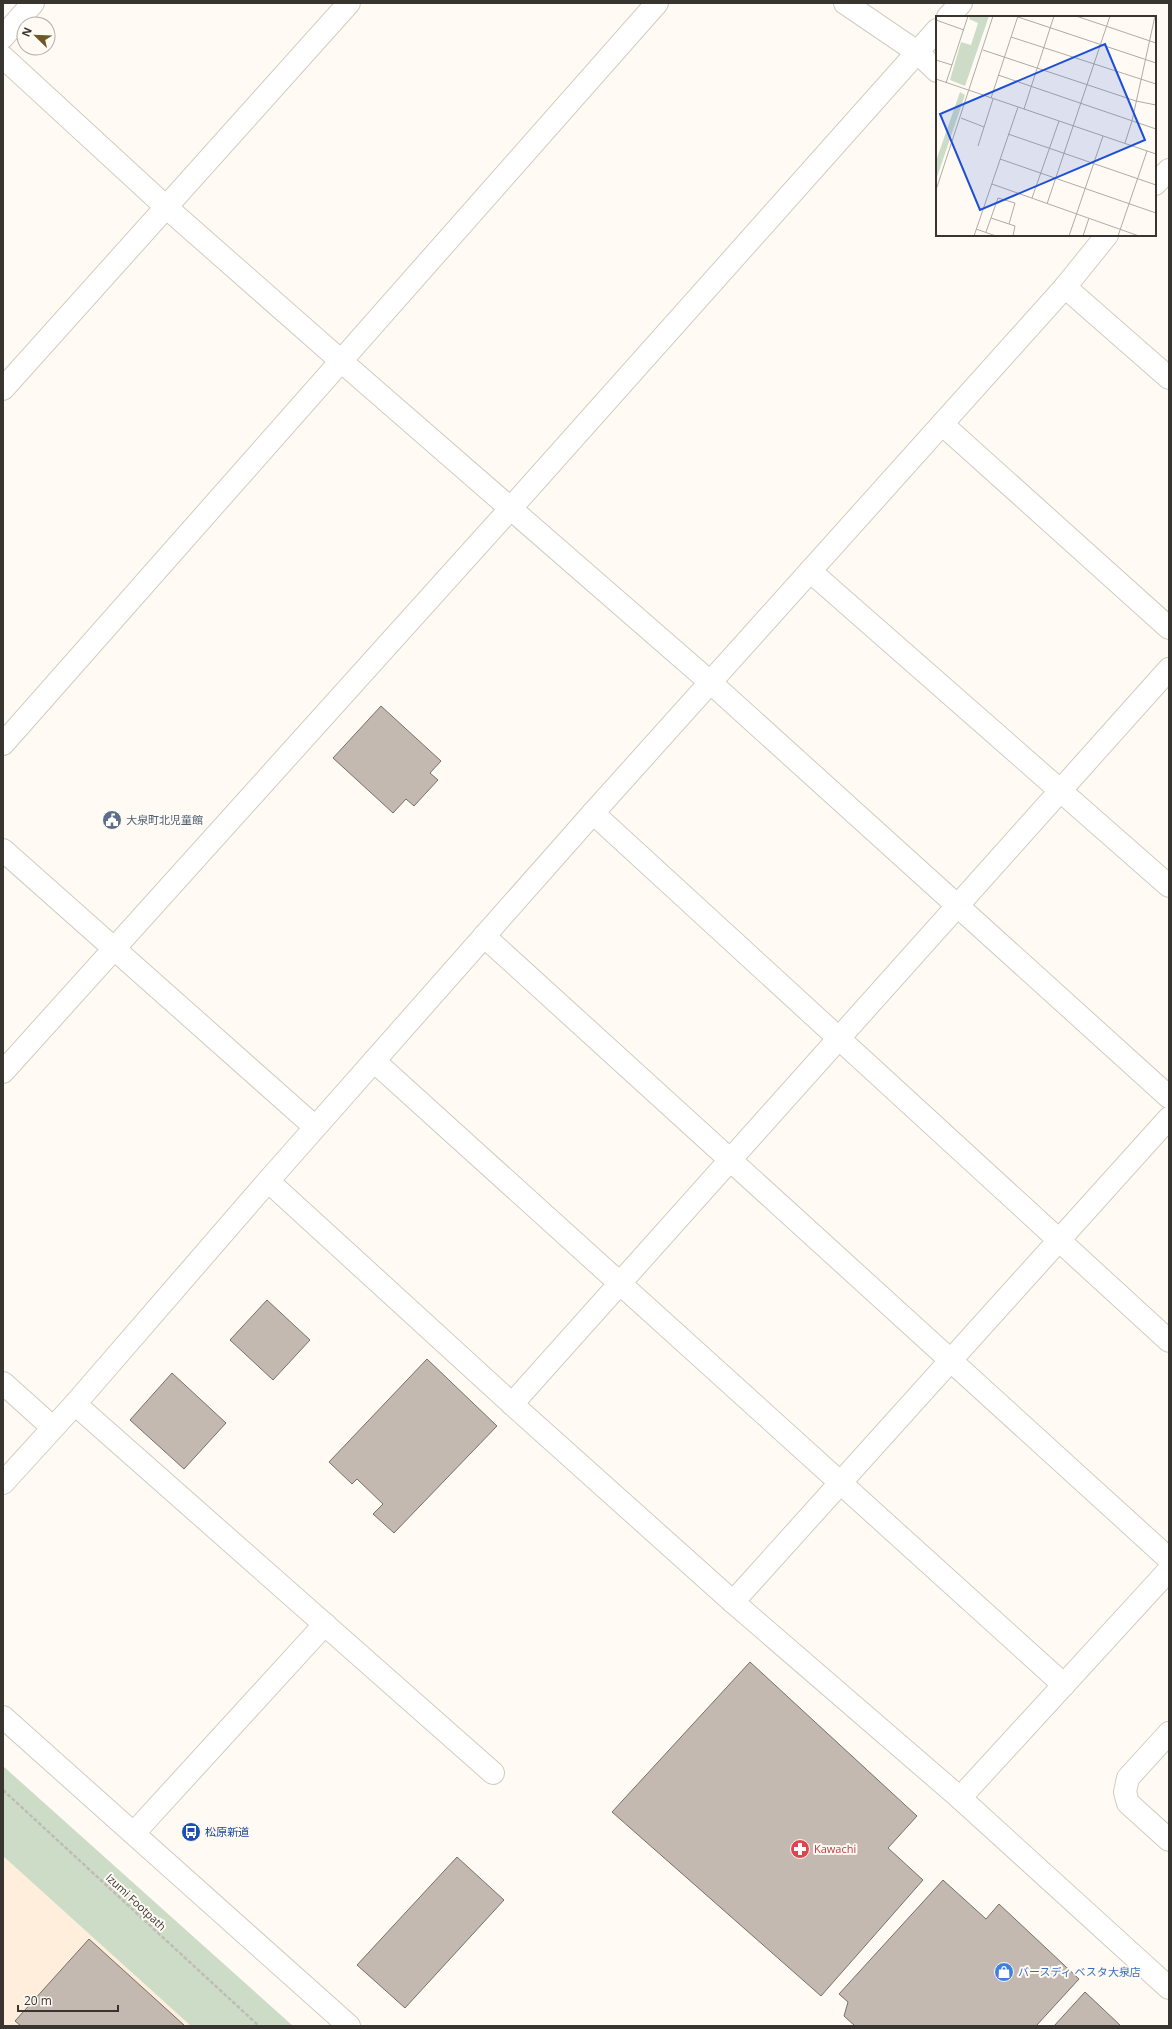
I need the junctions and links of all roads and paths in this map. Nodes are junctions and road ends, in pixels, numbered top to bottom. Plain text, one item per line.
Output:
1 (33, 3) edge
2 (349, 3) edge
3 (657, 3) edge
4 (845, 3) edge
5 (961, 3) edge
6 (949, 16) edge
7 (936, 31) edge
8 (3, 37) edge
9 (917, 52) junction
10 (3, 57) edge
11 (936, 70) edge
12 (1169, 170) edge
13 (1156, 183) edge
14 (166, 207) junction
15 (1106, 236) edge
16 (1065, 287) junction
17 (341, 361) junction
18 (1169, 378) edge
19 (3, 389) edge
20 (942, 424) junction
21 (511, 508) junction
22 (810, 570) junction
23 (1169, 628) edge
24 (1169, 669) edge
25 (710, 682) junction
26 (3, 744) edge
27 (1060, 791) junction
28 (593, 813) junction
29 (3, 850) edge
30 (1169, 886) edge
31 (957, 905) junction
32 (484, 936) junction
33 (114, 948) junction
34 (839, 1038) junction
35 (374, 1061) junction
36 (3, 1072) edge
37 (1169, 1097) edge
38 (1169, 1118) edge
39 (316, 1127) junction
40 (730, 1160) junction
41 (268, 1181) junction
42 (1059, 1240) junction
43 (620, 1283) junction
44 (1169, 1341) edge
45 (950, 1361) junction
46 (3, 1383) edge
47 (76, 1404) junction
48 (512, 1404) junction
49 (52, 1427) junction
50 (3, 1483) edge
51 (841, 1483) junction
52 (1169, 1560) edge
53 (1169, 1570) edge
54 (733, 1602) junction
55 (325, 1624) junction
56 (1064, 1685) junction
57 (3, 1717) edge
58 (1169, 1732) edge
59 (493, 1773) dead end
60 (3, 1790) edge
61 (960, 1798) junction
62 (134, 1833) junction
63 (1169, 1840) edge
64 (1169, 1988) edge
65 (259, 2026) edge
66 (349, 2026) edge

1 - 8 street
2 - 14 street
3 - 17 street
4 - 9 street
5 - 6 street
7 - 9 street
9 - 11 street
9 - 21 street
10 - 14 street
12 - 13 street
14 - 17 street
14 - 19 street
15 - 16 street
16 - 18 street
16 - 20 street
17 - 21 street
17 - 26 street
20 - 22 street
20 - 23 street
21 - 25 street
21 - 33 street
22 - 25 street
22 - 27 street
24 - 27 street
25 - 28 street
25 - 31 street
27 - 30 street
27 - 31 street
28 - 32 street
28 - 34 street
29 - 33 street
31 - 34 street
31 - 37 street
32 - 35 street
32 - 40 street
33 - 36 street
33 - 39 street
34 - 40 street
34 - 42 street
35 - 39 street
35 - 43 street
38 - 42 street
39 - 41 street
40 - 43 street
40 - 45 street
41 - 47 street
41 - 48 street
42 - 44 street
42 - 45 street
43 - 48 street
43 - 51 street
45 - 51 street
45 - 52 street
46 - 49 street
47 - 49 street
47 - 55 street
48 - 54 street
49 - 50 street
51 - 54 street
51 - 56 street
53 - 56 street
54 - 61 street
55 - 59 street
55 - 62 street
56 - 61 street
57 - 62 street
58 - 63 street
60 - 65 path, Izumi Footpath
61 - 64 street
62 - 66 street

